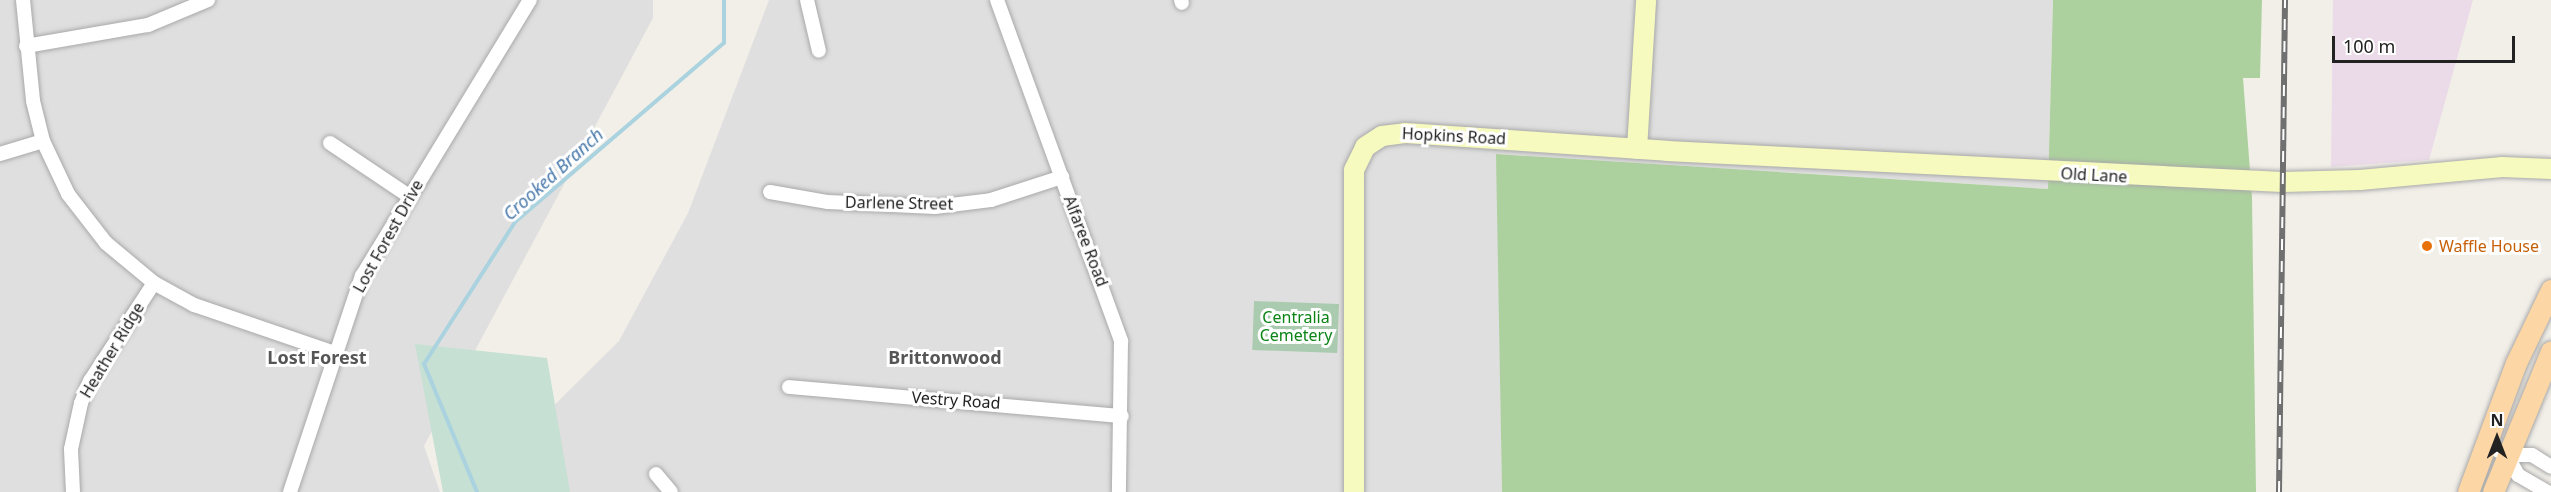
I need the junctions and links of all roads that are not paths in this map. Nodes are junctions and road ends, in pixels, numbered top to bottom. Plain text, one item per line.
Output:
1 (23, 0) edge
2 (208, 0) edge
3 (530, 0) edge
4 (807, 0) edge
5 (998, 0) edge
6 (1646, 0) edge
7 (26, 46) junction
8 (819, 51) dead end
9 (43, 141) junction
10 (330, 143) dead end
11 (1637, 149) junction
12 (0, 154) edge
13 (2551, 169) edge
14 (1062, 177) junction
15 (770, 192) dead end
16 (409, 196) junction
17 (153, 283) junction
18 (2551, 290) edge
19 (2551, 351) edge
20 (335, 353) junction
21 (789, 387) dead end
22 (1122, 416) junction
23 (2484, 443) junction
24 (2506, 455) junction
25 (2551, 467) edge
26 (656, 474) dead end
27 (73, 492) edge
28 (290, 492) edge
29 (671, 492) edge
30 (1119, 492) edge
31 (1354, 492) edge
32 (2468, 492) edge
33 (2493, 492) edge
34 (2547, 492) edge

1 - 7 street
2 - 7 street
3 - 16 street, Lost Forest Drive
4 - 8 street
5 - 14 street, Alfaree Road
6 - 11 main road
7 - 9 street
9 - 12 street
9 - 17 street
10 - 16 street
11 - 13 main road, Old Lane
11 - 31 main road, Hopkins Road
14 - 15 street, Darlene Street
14 - 22 street, Alfaree Road
16 - 20 street, Lost Forest Drive
17 - 20 street
17 - 27 street, Heather Ridge
18 - 23 main road
19 - 24 main road
20 - 28 street, Lost Forest Drive
21 - 22 street, Vestry Road
22 - 30 street, Alfaree Road
23 - 24 street
23 - 32 main road
24 - 25 street
24 - 33 main road
24 - 34 street
26 - 29 street

